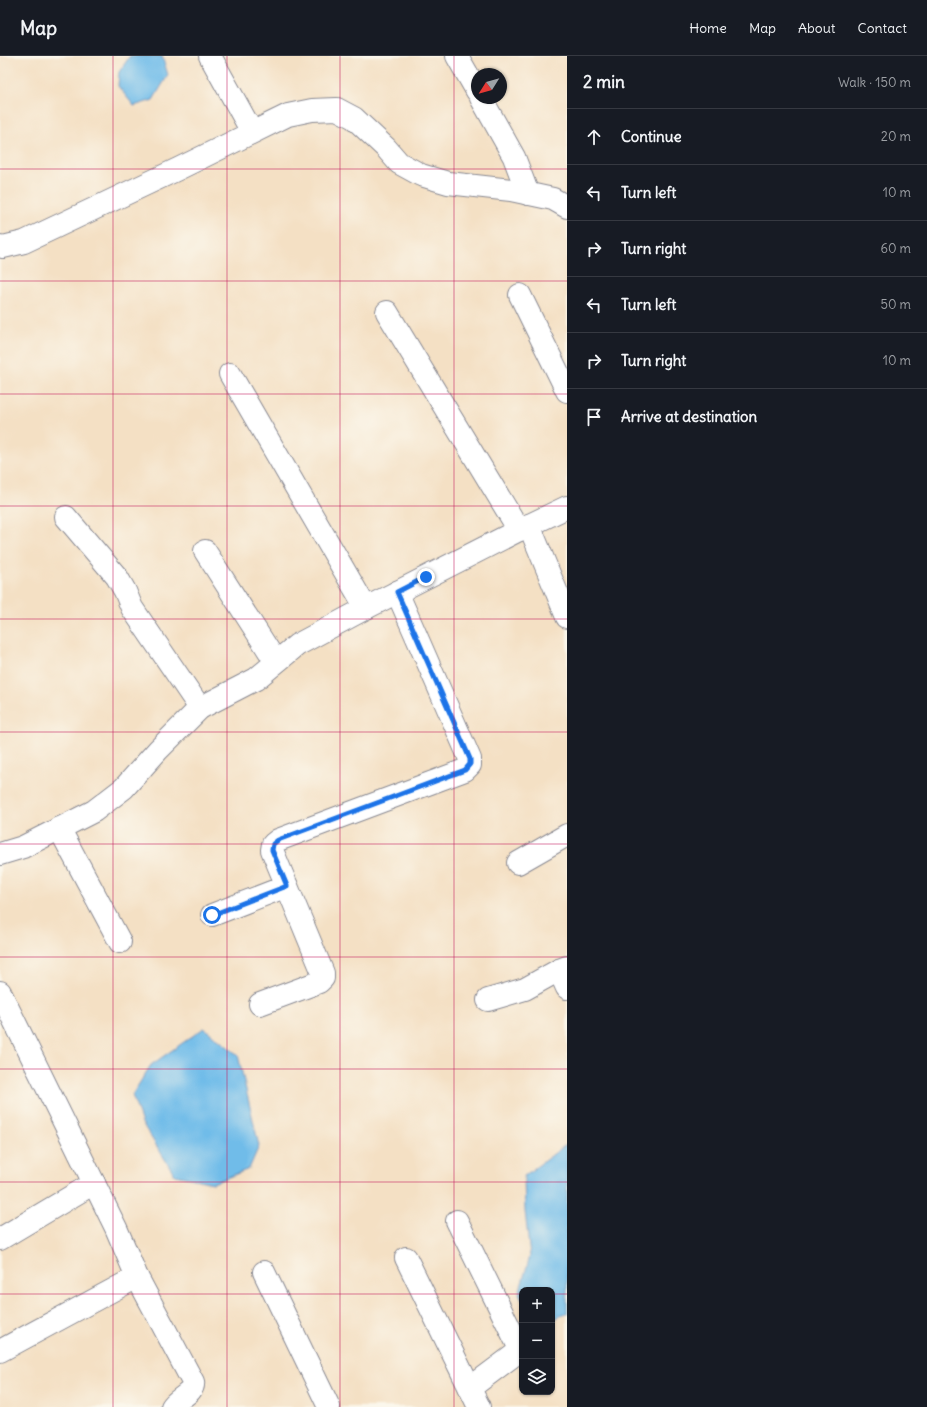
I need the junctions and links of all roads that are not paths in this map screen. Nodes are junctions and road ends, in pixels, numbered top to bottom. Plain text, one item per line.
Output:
1 (210, 56) edge
2 (457, 56) edge
3 (471, 80) edge
4 (484, 104) edge
5 (252, 132) junction
6 (528, 194) junction
7 (567, 207) edge
8 (0, 246) edge
9 (520, 295) dead end
10 (387, 312) dead end
11 (230, 374) dead end
12 (567, 391) edge
13 (567, 507) edge
14 (66, 517) dead end
15 (524, 527) junction
16 (205, 552) dead end
17 (397, 592) junction
18 (366, 608) junction
19 (567, 617) edge
20 (276, 662) junction
21 (200, 708) junction
22 (59, 828) junction
23 (567, 835) edge
24 (0, 854) edge
25 (518, 862) dead end
26 (287, 886) junction
27 (212, 915) dead end
28 (120, 942) dead end
29 (564, 975) edge
30 (0, 992) edge
31 (488, 1000) dead end
32 (260, 1004) dead end
33 (94, 1182) junction
34 (457, 1221) dead end
35 (0, 1239) edge
36 (406, 1258) dead end
37 (264, 1272) dead end
38 (137, 1277) junction
39 (0, 1351) edge
40 (470, 1388) junction
41 (172, 1407) edge
42 (329, 1407) edge
43 (479, 1407) edge

1 - 5 street
2 - 3 street
4 - 6 street
5 - 6 street
5 - 8 street
6 - 7 street
9 - 12 street
10 - 15 street
11 - 18 street
13 - 15 street
14 - 21 street
15 - 17 street
15 - 19 street
16 - 20 street
17 - 18 street
17 - 26 street
18 - 20 street
20 - 21 street
21 - 22 street
22 - 24 street
22 - 28 street
23 - 25 street
26 - 27 street
26 - 32 street
29 - 31 street
30 - 33 street
33 - 35 street
33 - 38 street
34 - 40 street
36 - 40 street
37 - 42 street
38 - 39 street
38 - 41 street
40 - 43 street

